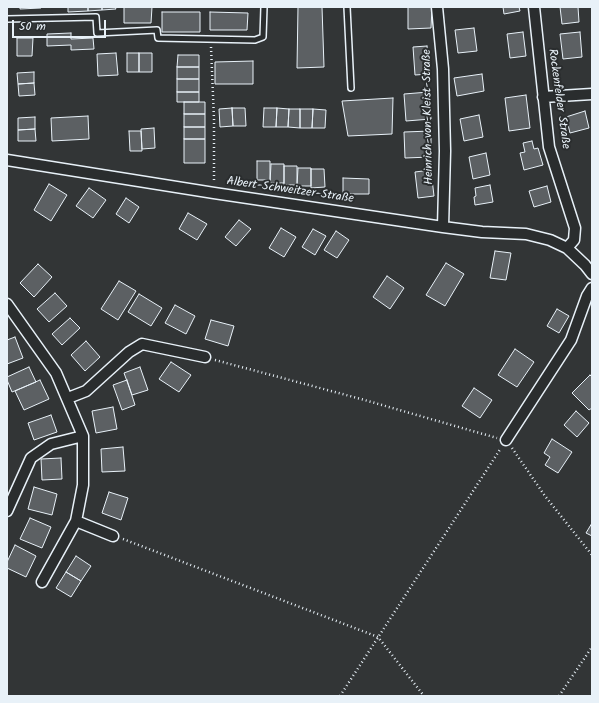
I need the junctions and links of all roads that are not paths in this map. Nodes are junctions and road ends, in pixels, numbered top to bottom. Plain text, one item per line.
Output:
1 (264, 7) edge
2 (347, 7) edge
3 (437, 7) edge
4 (534, 7) edge
5 (7, 19) edge
6 (351, 88) dead end
7 (592, 94) edge
8 (543, 97) junction
9 (7, 160) edge
10 (443, 227) junction
11 (567, 248) junction
12 (592, 274) edge
13 (592, 288) edge
14 (7, 304) edge
15 (205, 357) road end
16 (68, 398) junction
17 (83, 436) junction
18 (506, 440) road end
19 (7, 511) edge
20 (76, 521) junction
21 (113, 536) road end
22 (42, 582) dead end

1 - 5 lane
2 - 6 lane
3 - 10 street, Heinrich-von-Kleist-Straße
4 - 8 street, Rockenfelder Straße
7 - 8 street
8 - 11 street, Rockenfelder Straße
9 - 10 street, Albert-Schweitzer-Straße
10 - 11 street, Albert-Schweitzer-Straße
11 - 12 street
13 - 18 street
14 - 16 street
15 - 16 street
16 - 17 street
17 - 19 street
17 - 20 street
20 - 21 street
20 - 22 street

